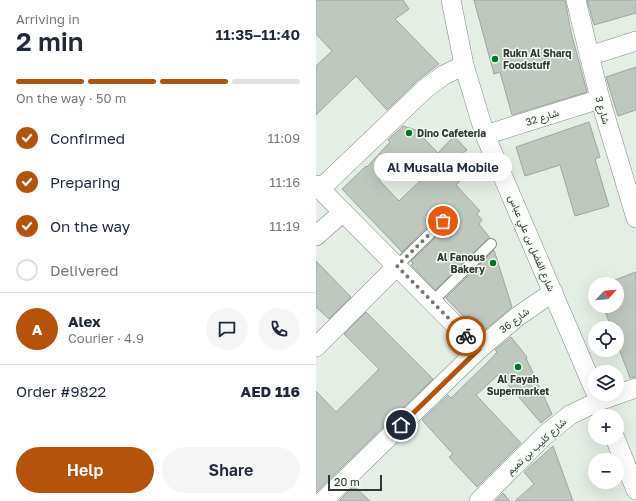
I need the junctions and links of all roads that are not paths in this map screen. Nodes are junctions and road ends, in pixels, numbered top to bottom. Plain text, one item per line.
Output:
1 (451, 0) edge
2 (576, 0) edge
3 (636, 41) edge
4 (589, 56) junction
5 (464, 65) junction
6 (600, 99) junction
7 (485, 135) junction
8 (629, 170) edge
9 (318, 187) edge
10 (343, 212) junction
11 (636, 218) edge
12 (443, 221) dead end
13 (316, 236) edge
14 (491, 244) dead end
15 (397, 266) junction
16 (553, 292) junction
17 (432, 302) junction
18 (316, 347) edge
19 (479, 349) junction
20 (588, 374) edge
21 (636, 388) edge
22 (624, 392) edge
23 (597, 401) edge
24 (618, 445) edge
25 (636, 490) edge
26 (323, 501) edge
27 (479, 501) edge

1 - 5 street, شارع الفضل بن علي عباس
2 - 4 street, شارع 3
3 - 4 street
4 - 6 street, شارع 3
5 - 7 street, شارع الفضل بن علي عباس
5 - 9 street
6 - 7 street, شارع 32
6 - 8 street, شارع 3
7 - 16 street, شارع الفضل بن علي عباس
8 - 11 street, شارع 3
9 - 10 street
10 - 13 street
10 - 15 street
12 - 15 lane
14 - 17 lane
15 - 17 street
15 - 18 street
16 - 19 street, شارع 36
16 - 20 street, شارع الفضل بن علي عباس
17 - 19 street
19 - 26 street, شارع 36
21 - 22 street, شارع كليب بن تميم
23 - 27 street, شارع كليب بن تميم
24 - 25 street

